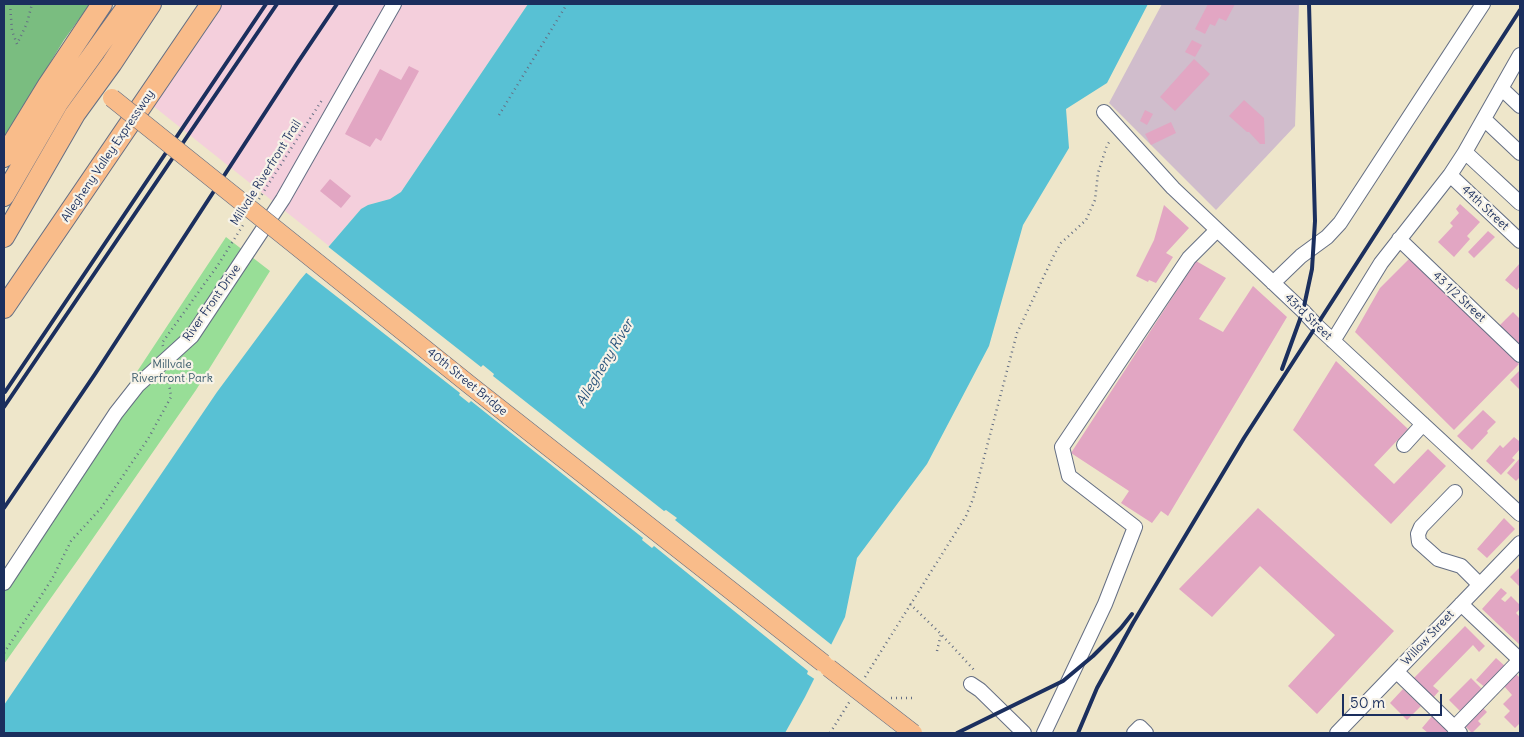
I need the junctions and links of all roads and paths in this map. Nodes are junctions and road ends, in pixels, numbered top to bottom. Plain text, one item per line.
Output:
1 (10, 4) edge
2 (32, 4) edge
3 (102, 4) edge
4 (129, 4) edge
5 (151, 4) edge
6 (211, 4) edge
7 (394, 4) edge
8 (567, 4) edge
9 (1482, 4) edge
10 (1520, 55) edge
11 (1502, 88) junction
12 (325, 96) dead end
13 (112, 98) dead end
14 (1520, 106) edge
15 (1104, 112) dead end
16 (499, 115) dead end
17 (1484, 119) junction
18 (1107, 145) dead end
19 (1465, 152) junction
20 (1520, 153) edge
21 (4, 157) edge
22 (1450, 175) junction
23 (4, 196) edge
24 (256, 203) dead end
25 (1520, 204) edge
26 (247, 219) dead end
27 (1218, 230) junction
28 (4, 237) edge
29 (1398, 239) junction
30 (1520, 241) edge
31 (1273, 283) junction
32 (4, 308) edge
33 (1333, 341) junction
34 (163, 350) dead end
35 (1520, 355) edge
36 (167, 370) dead end
37 (1423, 424) junction
38 (1404, 445) dead end
39 (1455, 492) dead end
40 (1520, 514) edge
41 (1520, 543) edge
42 (4, 583) edge
43 (1480, 584) junction
44 (910, 604) junction
45 (1461, 604) junction
46 (941, 634) junction
47 (936, 652) dead end
48 (4, 653) edge
49 (1520, 660) edge
50 (1397, 672) junction
51 (975, 679) joint
52 (864, 680) dead end
53 (853, 696) dead end
54 (1457, 731) edge
55 (830, 733) edge
56 (913, 733) edge
57 (1024, 733) edge
58 (1044, 733) edge
59 (1134, 733) edge
60 (1146, 733) edge
61 (1337, 733) edge

1 - 2 path
3 - 21 highway
4 - 23 highway
5 - 28 highway
6 - 32 highway, Allegheny Valley Expressway
7 - 42 street, River Front Drive
8 - 16 path
9 - 31 street
10 - 11 street
11 - 14 street
11 - 17 street
12 - 24 path, Millvale Riverfront Trail
13 - 56 main road, 40th Street Bridge, bridge
15 - 27 street, 43rd Street
17 - 19 street
17 - 20 street
18 - 44 path
19 - 22 street
19 - 25 street
22 - 29 street
22 - 30 street, 44th Street
26 - 34 path, Millvale Riverfront Trail
27 - 31 street, 43rd Street
27 - 58 street
29 - 33 street
29 - 35 street, 43 1/2 Street
31 - 33 street, 43rd Street
33 - 37 street, 43rd Street
36 - 48 path
37 - 38 street
37 - 40 street, 43rd Street
39 - 43 street
41 - 43 street, Willow Street
43 - 45 street, Willow Street
44 - 46 path
44 - 52 path
45 - 49 street
45 - 50 street, Willow Street
46 - 47 path
46 - 51 path
49 - 54 street
50 - 54 street
50 - 61 street, Willow Street
51 - 57 street
53 - 55 path
59 - 60 street

